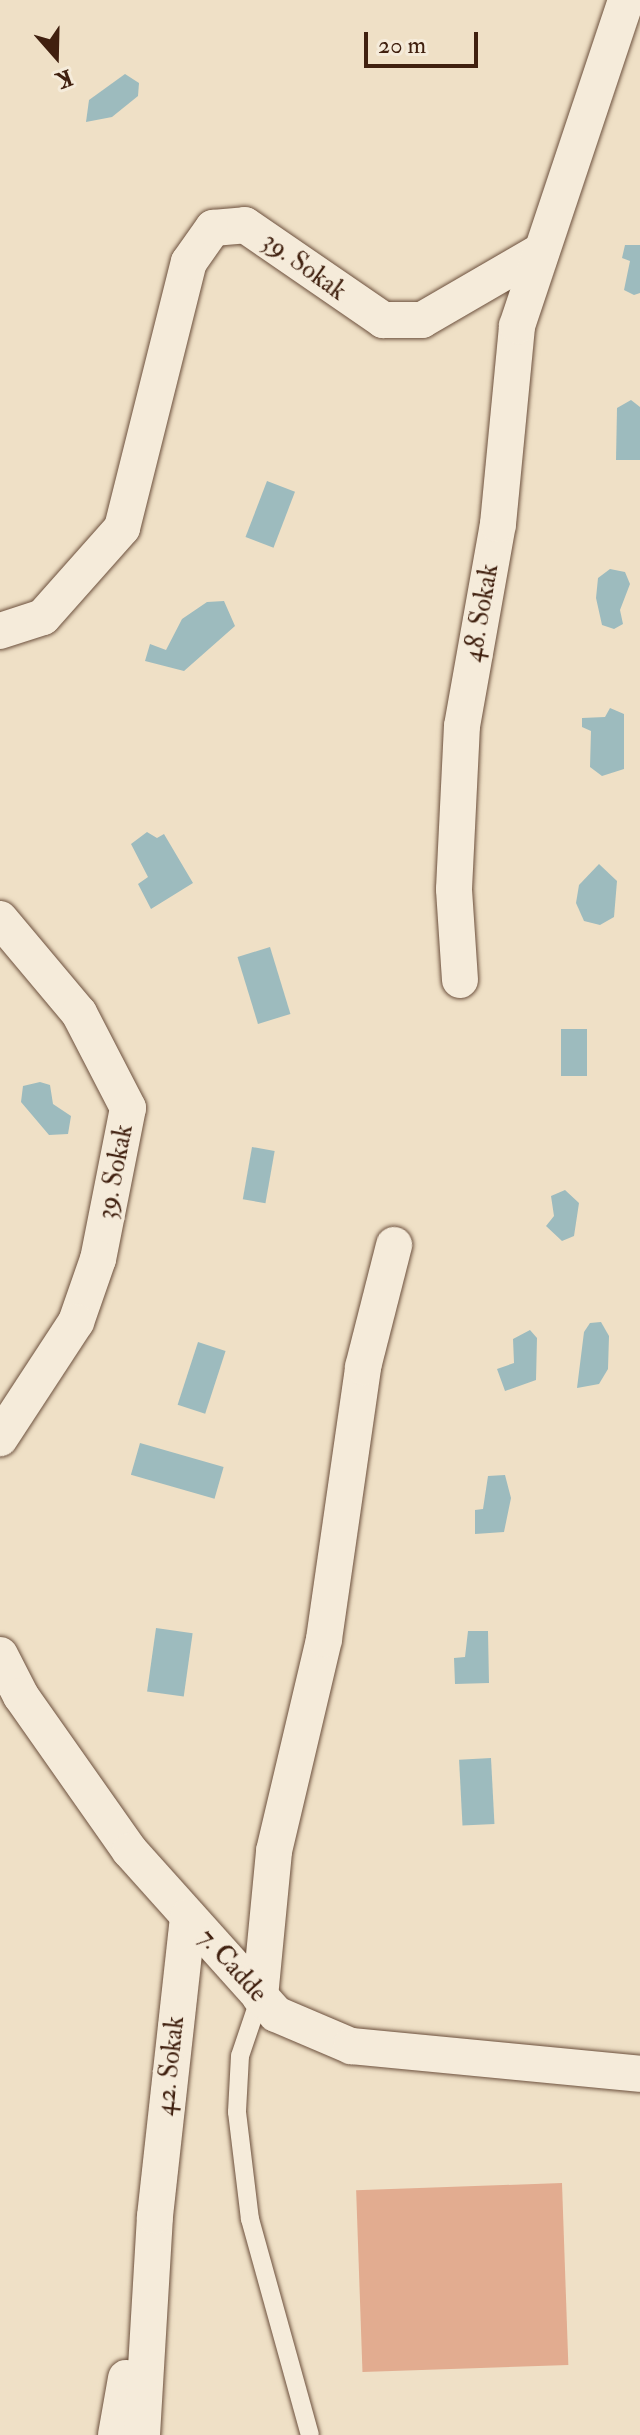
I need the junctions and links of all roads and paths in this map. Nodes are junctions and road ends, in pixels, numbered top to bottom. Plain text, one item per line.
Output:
1 (626, 0) edge
2 (541, 251) junction
3 (0, 631) edge
4 (0, 919) edge
5 (460, 980) dead end
6 (394, 1245) dead end
7 (0, 1438) edge
8 (0, 1655) edge
9 (188, 1917) junction
10 (260, 1997) junction
11 (640, 2074) edge
12 (155, 2216) junction
13 (116, 2435) edge
14 (142, 2435) edge
15 (310, 2435) edge

1 - 2 street
2 - 3 street, 39. Sokak
2 - 5 street, 48. Sokak
4 - 7 street, 39. Sokak
6 - 10 street
8 - 9 street, 7. Cadde
9 - 10 street, 7. Cadde
9 - 12 street, 42. Sokak
10 - 11 street, 7. Cadde
10 - 15 lane
12 - 13 street, 42. Sokak
12 - 14 street, 42. Sokak

